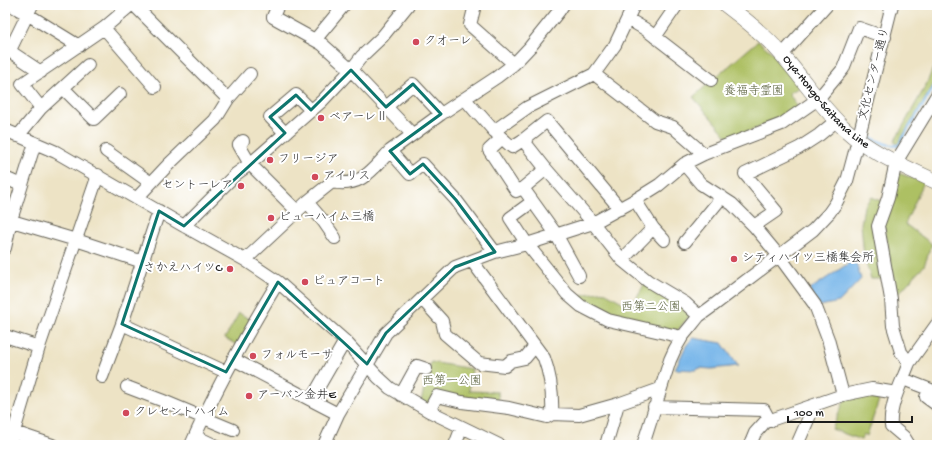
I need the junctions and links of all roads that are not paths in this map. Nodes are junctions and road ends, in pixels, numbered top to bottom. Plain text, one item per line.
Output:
1 (11, 5) edge
2 (132, 5) edge
3 (278, 5) edge
4 (344, 5) edge
5 (408, 5) edge
6 (475, 5) edge
7 (563, 5) edge
8 (634, 5) edge
9 (677, 5) edge
10 (726, 5) edge
11 (826, 5) edge
12 (892, 5) edge
13 (30, 9) edge
14 (628, 19) junction
15 (104, 28) junction
16 (655, 37) junction
17 (885, 37) junction
18 (315, 40) junction
19 (79, 46) junction
20 (7, 49) edge
21 (782, 55) junction
22 (514, 64) junction
23 (88, 65) dead end
24 (351, 70) junction
25 (41, 72) junction
26 (250, 74) dead end
27 (594, 74) junction
28 (711, 80) dead end
29 (154, 87) dead end
30 (63, 88) junction
31 (120, 94) dead end
32 (937, 95) edge
33 (228, 99) junction
34 (465, 99) junction
35 (818, 99) junction
36 (386, 107) junction
37 (41, 108) junction
38 (311, 110) junction
39 (441, 114) junction
40 (836, 121) junction
41 (5, 130) edge
42 (285, 134) junction
43 (412, 134) junction
44 (498, 135) junction
45 (18, 136) junction
46 (523, 140) junction
47 (858, 140) junction
48 (243, 141) dead end
49 (35, 143) junction
50 (106, 151) dead end
51 (390, 151) junction
52 (704, 154) junction
53 (896, 162) junction
54 (250, 164) junction
55 (684, 164) junction
56 (546, 169) junction
57 (98, 175) junction
58 (5, 178) edge
59 (937, 182) edge
60 (151, 184) junction
61 (21, 185) junction
62 (523, 188) junction
63 (722, 197) junction
64 (137, 198) junction
65 (635, 200) junction
66 (307, 202) junction
67 (532, 202) junction
68 (620, 208) junction
69 (159, 211) junction
70 (297, 211) junction
71 (8, 219) edge
72 (593, 223) junction
73 (184, 226) junction
74 (754, 226) junction
75 (654, 228) junction
76 (556, 234) junction
77 (335, 238) dead end
78 (76, 240) junction
79 (664, 240) dead end
80 (685, 242) dead end
81 (527, 244) junction
82 (5, 248) edge
83 (495, 252) junction
84 (779, 256) junction
85 (245, 260) junction
86 (622, 260) junction
87 (472, 261) junction
88 (143, 262) junction
89 (579, 276) dead end
90 (278, 282) junction
91 (422, 299) junction
92 (699, 316) junction
93 (122, 324) junction
94 (937, 324) edge
95 (5, 336) edge
96 (682, 337) junction
97 (345, 341) junction
98 (536, 346) junction
99 (40, 347) junction
100 (233, 359) junction
101 (909, 363) junction
102 (366, 364) junction
103 (426, 369) dead end
104 (226, 372) junction
105 (102, 377) dead end
106 (903, 380) junction
107 (127, 387) dead end
108 (660, 389) junction
109 (897, 393) junction
110 (401, 395) junction
111 (843, 395) junction
112 (311, 400) junction
113 (618, 404) junction
114 (937, 405) edge
115 (814, 406) junction
116 (654, 407) junction
117 (429, 411) junction
118 (338, 414) junction
119 (552, 414) junction
120 (203, 418) junction
121 (770, 421) junction
122 (462, 427) junction
123 (233, 430) dead end
124 (10, 431) edge
125 (193, 441) edge
126 (10, 445) edge
127 (52, 445) edge
128 (214, 445) edge
129 (324, 445) edge
130 (455, 445) edge
131 (499, 445) edge
132 (606, 445) edge
133 (643, 445) edge
134 (750, 445) edge
135 (797, 445) edge
136 (909, 445) edge

1 - 13 street
2 - 15 street
2 - 33 street
3 - 18 street
4 - 18 street
5 - 24 street
6 - 22 street
7 - 22 street
8 - 14 street
9 - 16 street
10 - 21 main road, Oya-Hongo-Saitama Line
11 - 21 street
12 - 17 street, 文化センター通り
13 - 19 street
13 - 20 street
14 - 16 street
14 - 27 street
15 - 19 street
15 - 29 street
16 - 28 street
17 - 35 street
17 - 47 street, 文化センター通り
18 - 24 street
19 - 25 street
20 - 25 street
21 - 35 main road, Oya-Hongo-Saitama Line
22 - 34 street
23 - 30 street
24 - 36 street
24 - 38 street
25 - 37 street
26 - 33 street
27 - 44 street
27 - 52 street
30 - 31 street
30 - 37 street
32 - 53 street
33 - 60 street
34 - 39 street
34 - 44 street
35 - 40 main road, Oya-Hongo-Saitama Line
35 - 52 street
36 - 39 street
36 - 43 street
37 - 45 street
38 - 42 street
38 - 42 street
39 - 43 street
40 - 47 main road, Oya-Hongo-Saitama Line
40 - 74 street
41 - 45 street
42 - 54 street
43 - 51 street
44 - 46 street
44 - 62 street
45 - 49 street
46 - 56 street
46 - 68 street
47 - 53 main road, Oya-Hongo-Saitama Line
47 - 84 street, 文化センター通り
48 - 54 street
49 - 57 street
49 - 61 street
50 - 60 street
51 - 66 street
51 - 83 street
52 - 55 street
53 - 59 main road, Oya-Hongo-Saitama Line
53 - 101 street
54 - 70 street
54 - 73 street
55 - 63 street
55 - 65 street
56 - 62 street
56 - 72 street
57 - 64 street
57 - 78 street
58 - 61 street
60 - 64 street
61 - 71 street
62 - 67 street
63 - 74 street
63 - 80 street
64 - 69 street
65 - 68 street
65 - 75 street
66 - 70 street
66 - 77 street
67 - 76 street
67 - 81 street
68 - 72 street
69 - 73 street
69 - 88 street
70 - 85 street
71 - 78 street
71 - 82 street
72 - 76 street
72 - 86 street
73 - 85 street
74 - 84 street
75 - 79 street
75 - 86 street
76 - 81 street
76 - 89 street
78 - 88 street
78 - 99 street
81 - 83 street
81 - 96 street
83 - 87 street
84 - 92 street, 文化センター通り
84 - 111 street
85 - 90 street
86 - 92 street
87 - 91 street
87 - 98 street
88 - 93 street
90 - 97 street
90 - 100 street
91 - 98 street
91 - 102 street
92 - 96 street, 文化センター通り
93 - 104 street
93 - 105 street
94 - 101 street
95 - 99 street
96 - 108 street, 文化センター通り
97 - 102 street
97 - 112 street
98 - 119 street
99 - 124 street
100 - 104 street
100 - 112 street
101 - 106 street
102 - 110 street
102 - 118 street
103 - 110 street
104 - 120 street
106 - 109 street
106 - 114 street
107 - 120 street
108 - 113 street
108 - 116 street, 文化センター通り
109 - 111 street
109 - 136 street
110 - 117 street
111 - 115 street
112 - 118 street
113 - 119 street
113 - 132 street
115 - 121 street
115 - 135 street
116 - 121 street
116 - 133 street, 文化センター通り
117 - 119 street
117 - 122 street
118 - 129 street
120 - 123 street
120 - 125 street
121 - 134 street
122 - 130 street
122 - 131 street
124 - 126 street
124 - 127 street
125 - 128 street

